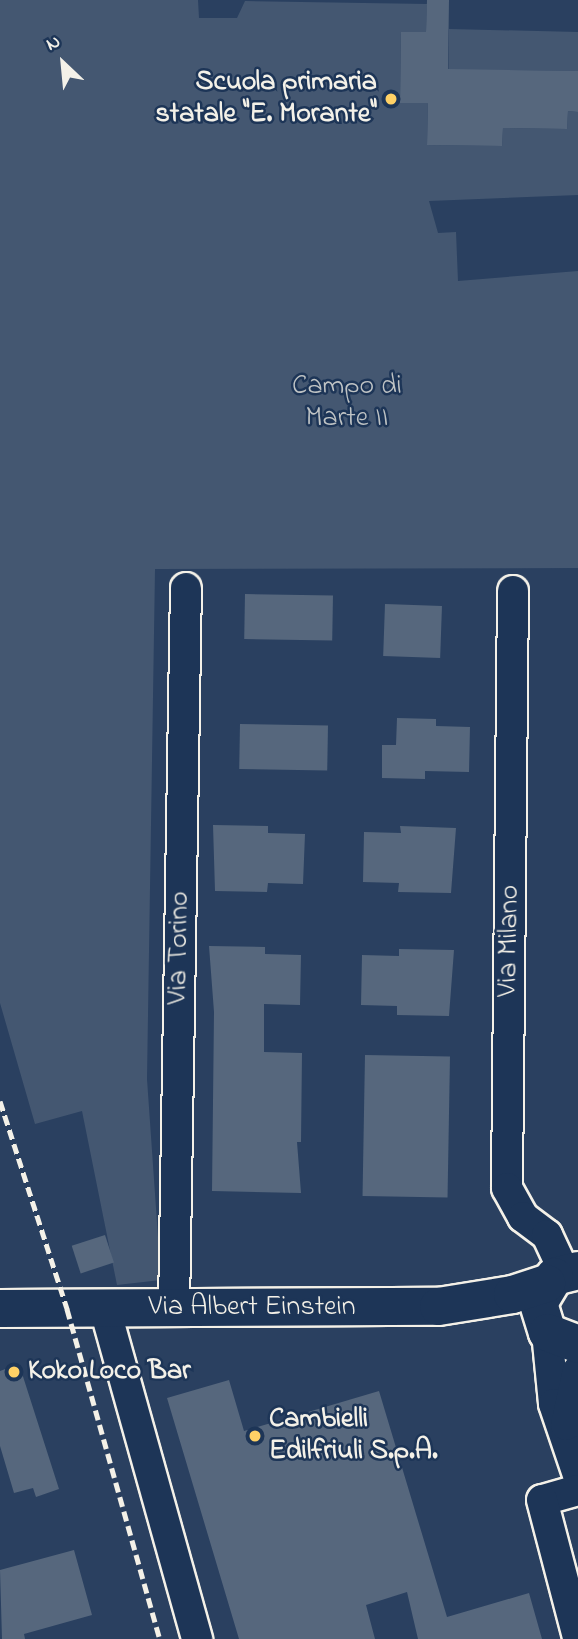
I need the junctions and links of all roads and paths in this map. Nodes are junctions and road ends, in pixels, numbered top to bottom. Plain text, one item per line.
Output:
1 (186, 588) dead end
2 (513, 591) dead end
3 (563, 1275) edge
4 (438, 1307) junction
5 (0, 1308) edge
6 (174, 1308) junction
7 (105, 1309) junction
8 (556, 1333) edge
9 (578, 1370) edge
10 (565, 1433) junction
11 (578, 1475) edge
12 (578, 1490) edge
13 (578, 1637) edge
14 (197, 1639) edge

1 - 6 street, Via Torino
2 - 3 street, Via Milano
3 - 4 main road, Via Albert Einstein
3 - 8 main road
4 - 6 main road, Via Albert Einstein
4 - 8 main road, Via Albert Einstein
5 - 7 main road, Via Albert Einstein
6 - 7 main road, Via Albert Einstein
7 - 14 street
8 - 10 street
9 - 10 street
10 - 11 street
12 - 13 street

